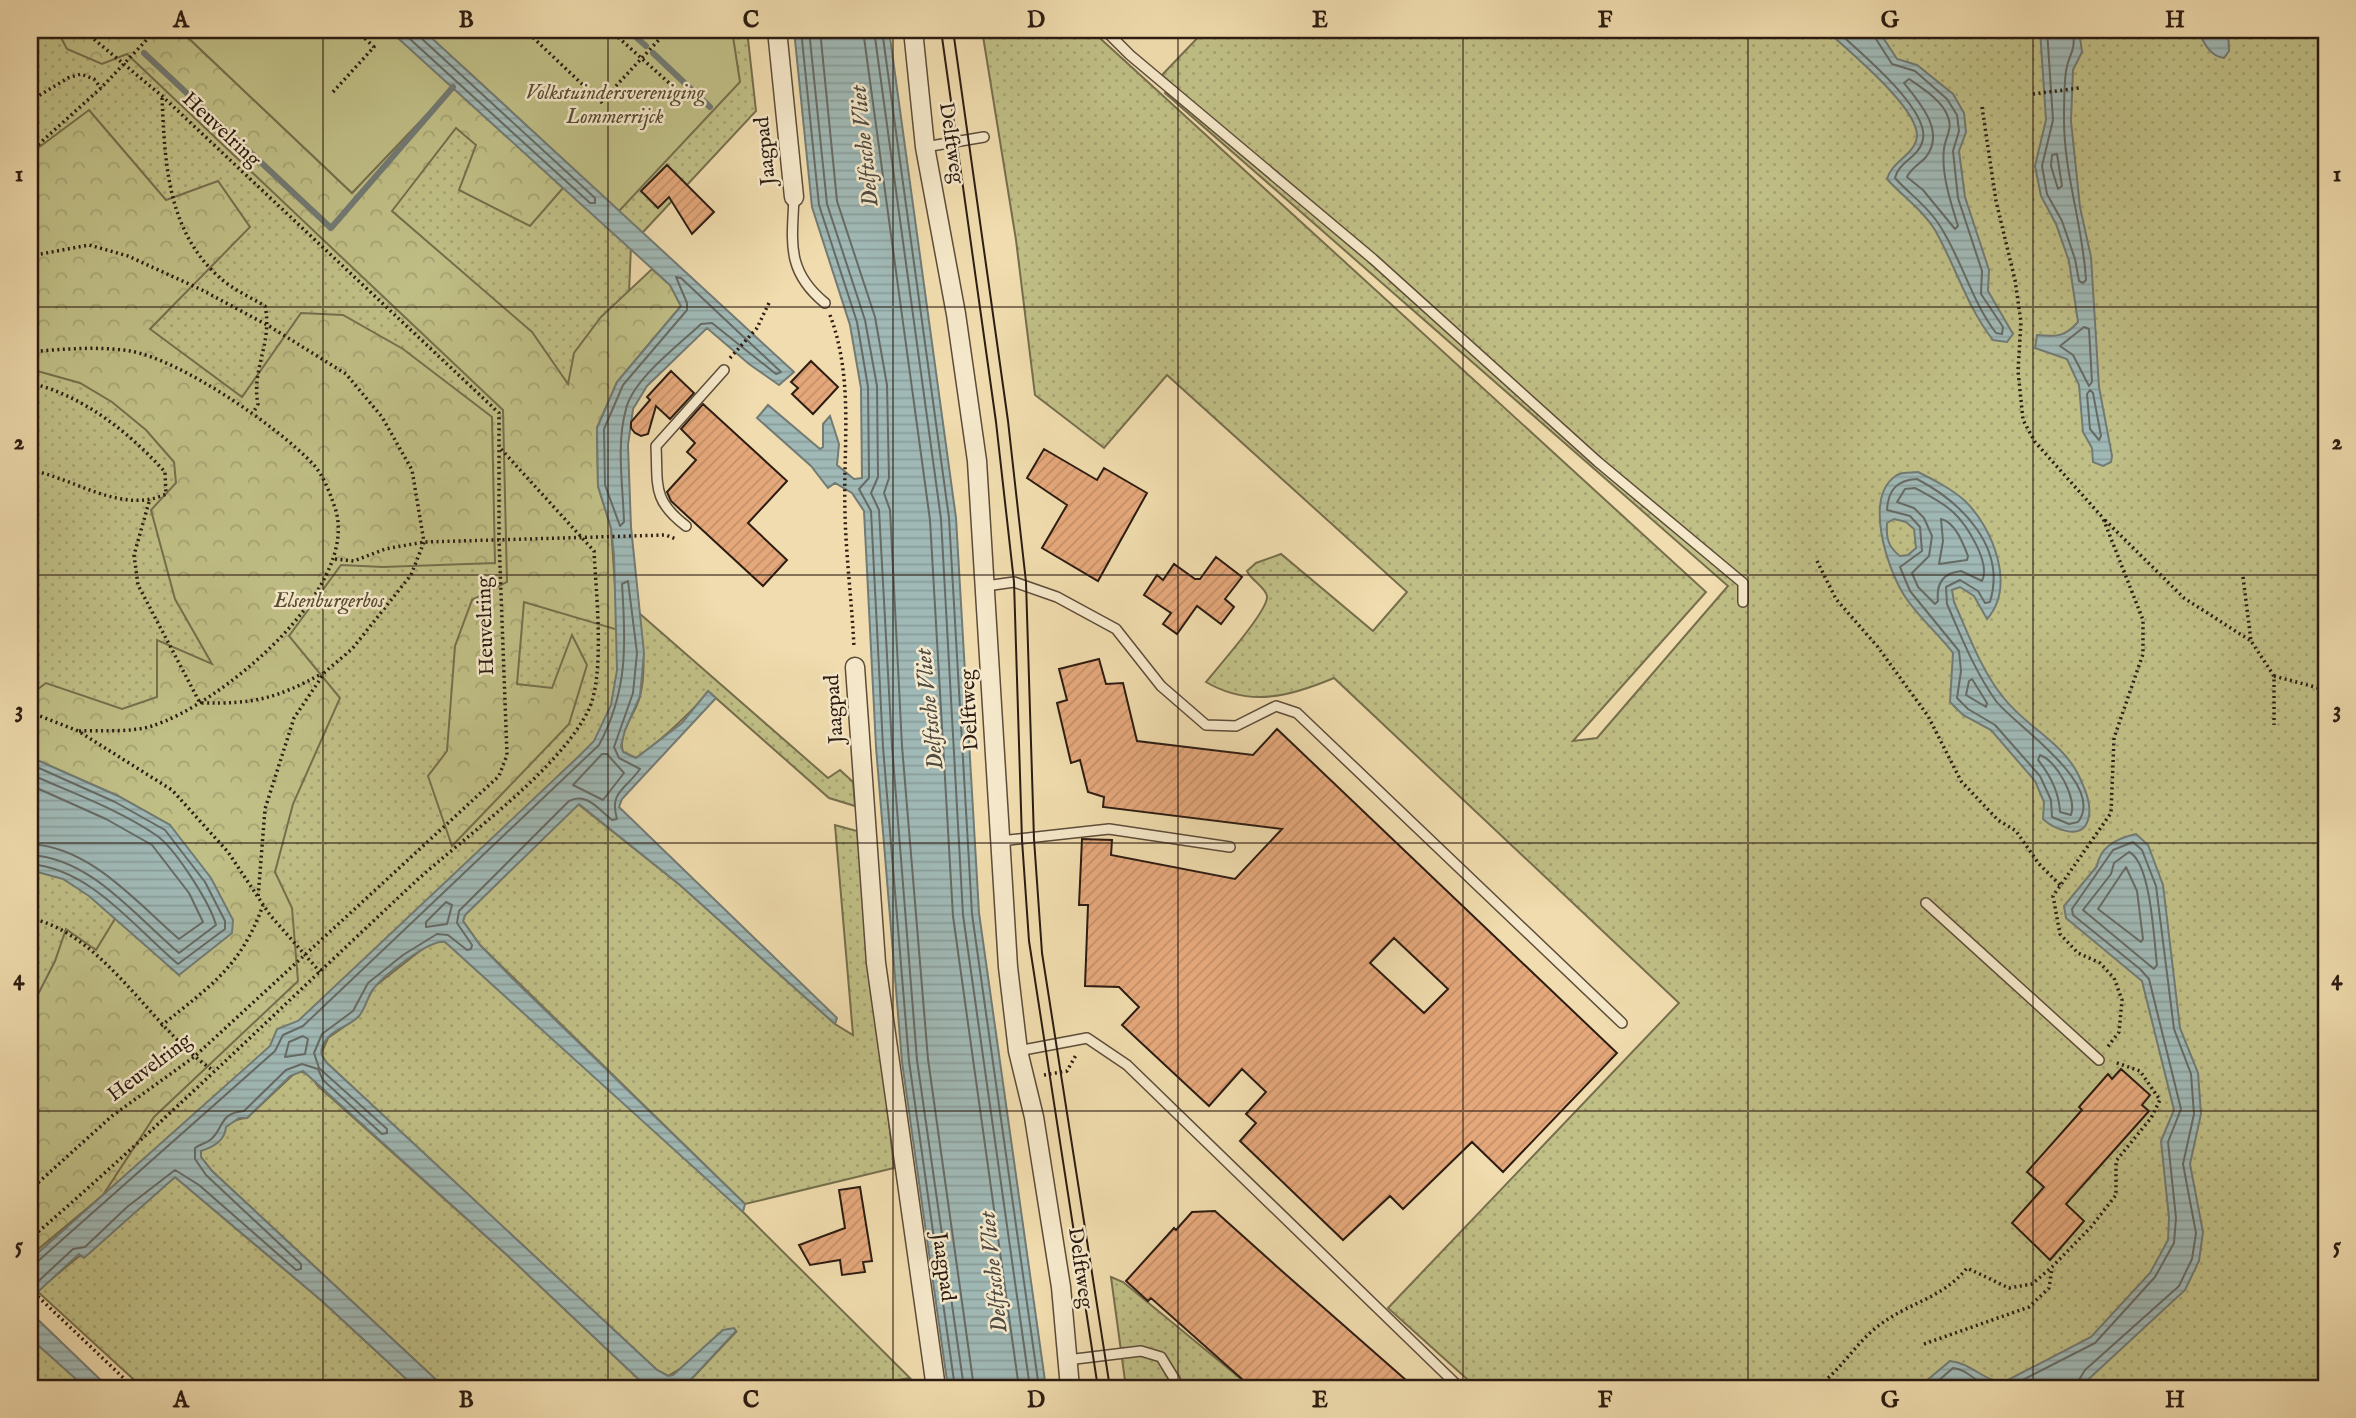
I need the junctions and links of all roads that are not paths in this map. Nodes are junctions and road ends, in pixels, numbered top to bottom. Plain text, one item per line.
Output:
1 (777, 30) edge
2 (913, 30) edge
3 (1105, 30) edge
4 (984, 137) dead end
5 (925, 147) junction
6 (794, 197) joint
7 (825, 303) road end
8 (724, 370) dead end
9 (686, 526) dead end
10 (986, 586) junction
11 (1743, 602) dead end
12 (855, 667) road end
13 (998, 841) junction
14 (1230, 848) dead end
15 (1926, 903) dead end
16 (1622, 1023) dead end
17 (1018, 1051) junction
18 (2099, 1060) road end
19 (1067, 1360) junction
20 (936, 1388) edge
21 (1070, 1388) edge
22 (1180, 1388) edge
23 (1460, 1388) edge

1 - 6 street, Jaagpad
2 - 5 street, Delftweg
3 - 11 lane
4 - 5 lane
5 - 10 street, Delftweg
6 - 7 lane
8 - 9 lane
10 - 13 street, Delftweg
10 - 16 lane
12 - 20 street, Jaagpad
13 - 14 lane
13 - 17 street, Delftweg
15 - 18 lane
17 - 19 street, Delftweg
17 - 23 lane
19 - 21 street, Delftweg
19 - 22 lane

